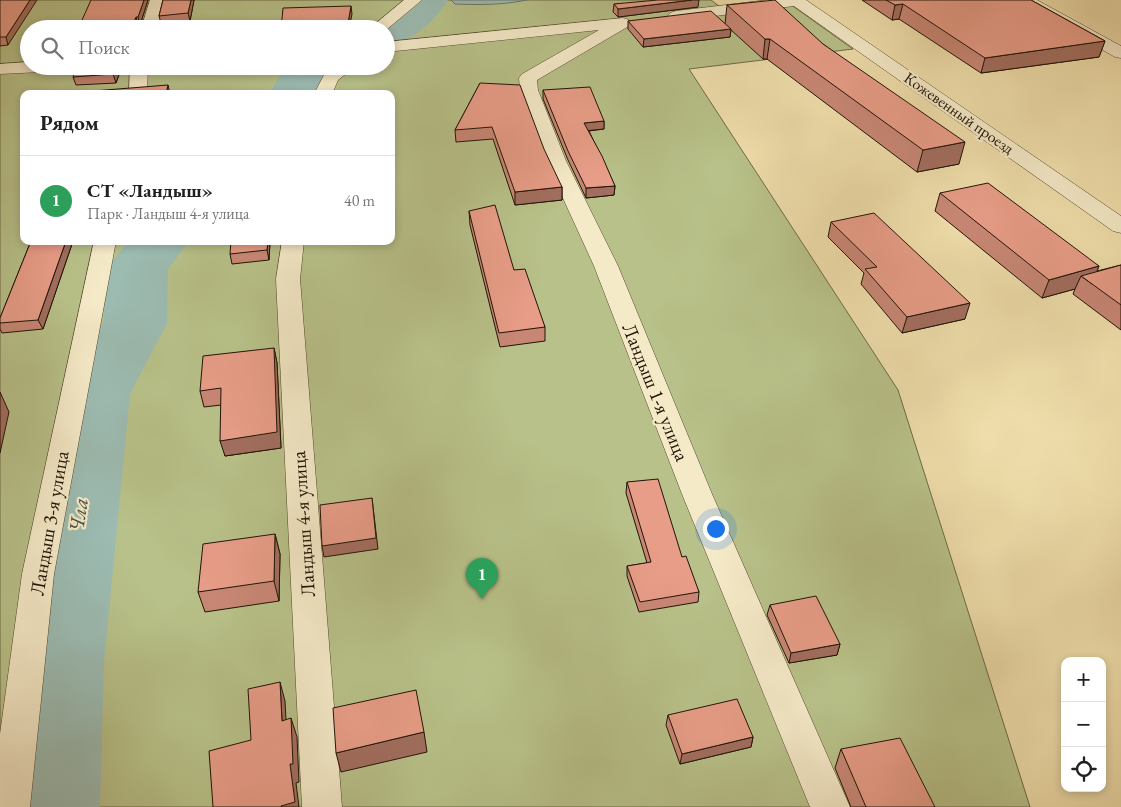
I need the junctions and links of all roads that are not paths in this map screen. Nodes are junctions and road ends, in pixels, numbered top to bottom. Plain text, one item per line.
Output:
1 (158, 0) edge
2 (414, 0) edge
3 (797, 0) edge
4 (1026, 0) edge
5 (662, 18) edge
6 (152, 20) edge
7 (388, 20) edge
8 (395, 46) edge
9 (1121, 53) edge
10 (20, 68) edge
11 (0, 69) edge
12 (139, 75) edge
13 (334, 75) edge
14 (138, 90) edge
15 (325, 90) edge
16 (1121, 226) edge
17 (104, 245) edge
18 (292, 245) edge
19 (10, 807) edge
20 (322, 807) edge
21 (830, 807) edge

1 - 6 street
2 - 7 street
3 - 5 street
3 - 16 street, Кожевенный проезд
4 - 9 street
8 - 21 street, Ландыш 1-я улица
10 - 11 street
12 - 14 street
13 - 15 street
17 - 19 street, Ландыш 3-я улица
18 - 20 street, Ландыш 4-я улица

